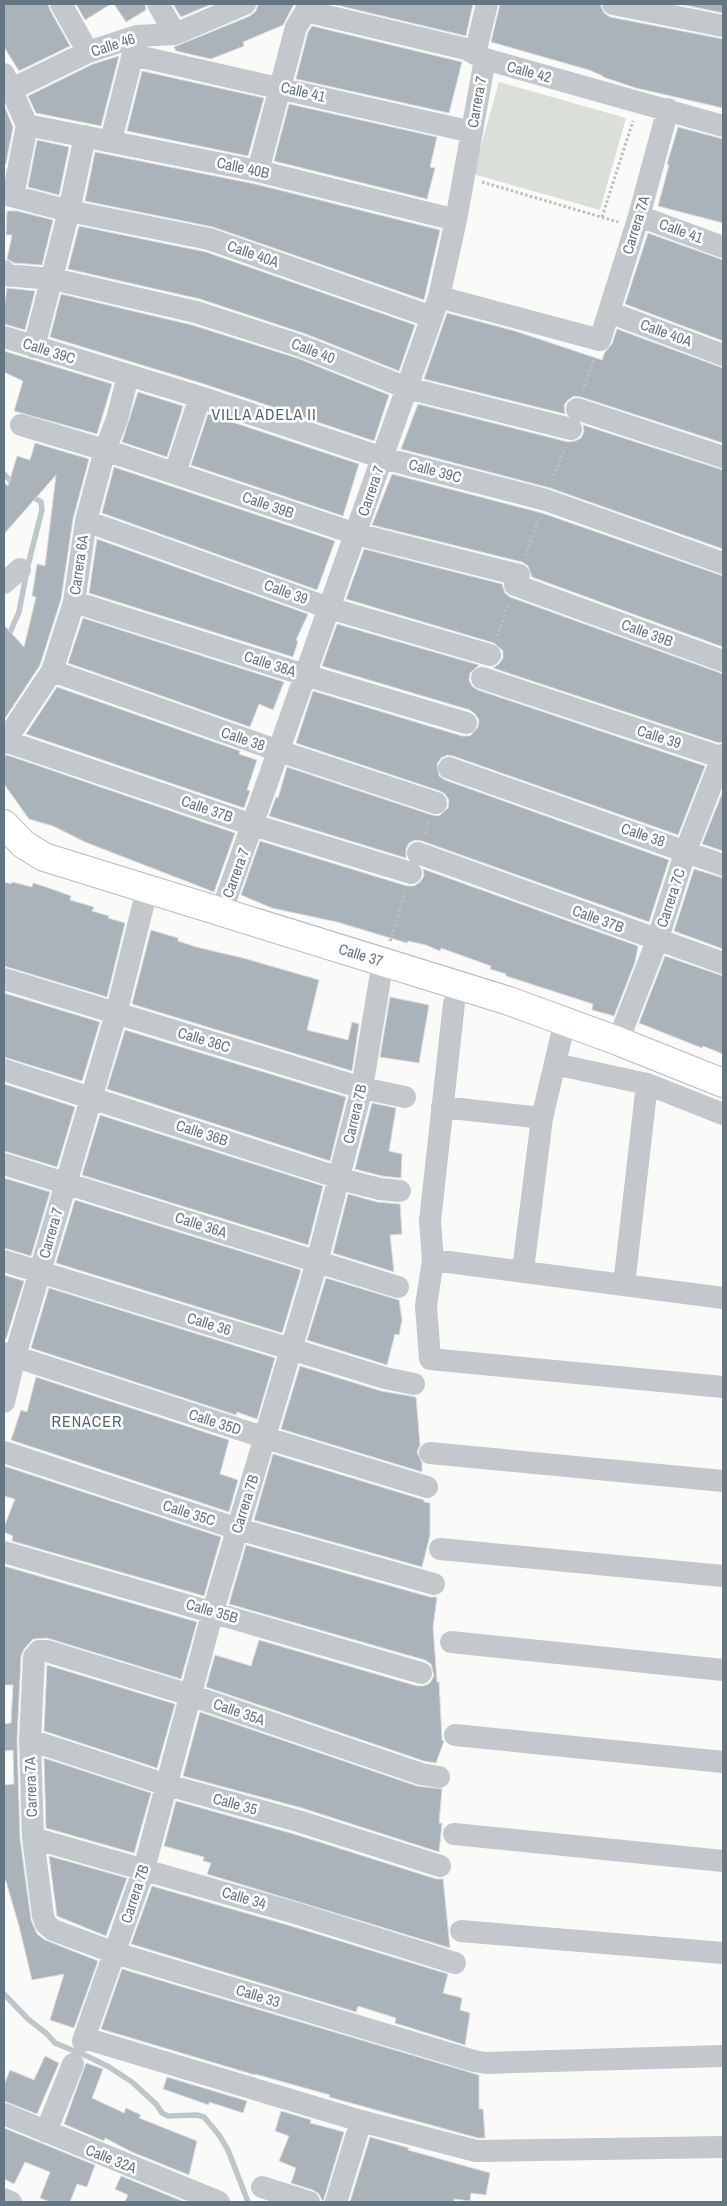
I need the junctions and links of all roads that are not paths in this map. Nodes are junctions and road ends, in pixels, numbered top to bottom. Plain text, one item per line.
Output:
1 (61, 4) edge
2 (158, 4) edge
3 (244, 4) edge
4 (486, 4) edge
5 (613, 4) edge
6 (306, 7) edge
7 (723, 26) edge
8 (175, 34) junction
9 (135, 46) junction
10 (88, 52) junction
11 (480, 57) junction
12 (7, 83) edge
13 (279, 87) junction
14 (668, 109) junction
15 (27, 125) junction
16 (723, 126) edge
17 (472, 132) junction
18 (84, 136) junction
19 (112, 140) junction
20 (258, 171) junction
21 (8, 195) edge
22 (69, 211) junction
23 (456, 220) junction
24 (637, 222) junction
25 (723, 246) edge
26 (4, 271) edge
27 (53, 278) junction
28 (435, 307) junction
29 (609, 312) junction
30 (4, 337) edge
31 (600, 340) joint
32 (34, 347) junction
33 (723, 355) edge
34 (128, 376) junction
35 (407, 388) junction
36 (200, 397) junction
37 (21, 425) dead end
38 (105, 450) junction
39 (383, 458) junction
40 (723, 458) edge
41 (175, 473) junction
42 (86, 521) junction
43 (356, 534) junction
44 (723, 562) edge
45 (74, 602) junction
46 (329, 608) junction
47 (490, 655) dead end
48 (723, 661) edge
49 (52, 671) junction
50 (305, 675) junction
51 (482, 678) dead end
52 (466, 723) dead end
53 (4, 742) edge
54 (279, 751) junction
55 (723, 757) edge
56 (448, 768) dead end
57 (436, 803) dead end
58 (4, 824) edge
59 (253, 825) junction
60 (686, 850) junction
61 (723, 865) edge
62 (147, 890) junction
63 (221, 913) junction
64 (657, 940) junction
65 (383, 961) junction
66 (723, 963) edge
67 (4, 979) edge
68 (454, 1003) dead end
69 (116, 1014) junction
70 (565, 1021) junction
71 (618, 1040) junction
72 (555, 1064) junction
73 (4, 1070) edge
74 (723, 1083) edge
75 (647, 1084) junction
76 (362, 1088) junction
77 (91, 1096) junction
78 (405, 1097) dead end
79 (442, 1107) junction
80 (723, 1114) edge
81 (542, 1118) junction
82 (4, 1164) edge
83 (340, 1178) junction
84 (66, 1182) junction
85 (400, 1191) dead end
86 (433, 1260) junction
87 (4, 1261) edge
88 (317, 1262) junction
89 (523, 1270) junction
90 (40, 1272) junction
91 (624, 1285) junction
92 (398, 1288) dead end
93 (723, 1298) edge
94 (290, 1350) junction
95 (9, 1354) edge
96 (414, 1384) dead end
97 (723, 1387) edge
98 (4, 1402) edge
99 (266, 1438) junction
100 (4, 1452) edge
101 (430, 1453) dead end
102 (723, 1481) edge
103 (427, 1487) dead end
104 (238, 1529) junction
105 (440, 1549) dead end
106 (4, 1552) edge
107 (723, 1576) edge
108 (434, 1584) dead end
109 (213, 1611) junction
110 (451, 1642) dead end
111 (39, 1651) joint
112 (723, 1670) edge
113 (420, 1673) dead end
114 (190, 1695) junction
115 (455, 1735) dead end
116 (30, 1740) junction
117 (723, 1762) edge
118 (439, 1776) dead end
119 (167, 1785) junction
120 (454, 1834) dead end
121 (33, 1838) junction
122 (723, 1861) edge
123 (440, 1866) dead end
124 (144, 1869) junction
125 (46, 1924) joint
126 (461, 1931) dead end
127 (116, 1953) junction
128 (723, 1953) edge
129 (455, 1963) dead end
130 (723, 2056) edge
131 (73, 2064) dead end
132 (4, 2114) edge
133 (361, 2121) junction
134 (46, 2132) junction
135 (723, 2147) edge
136 (262, 2187) dead end
137 (4, 2199) edge
138 (11, 2202) edge
139 (219, 2202) edge
140 (309, 2202) edge
141 (336, 2202) edge

1 - 10 street
2 - 8 street
3 - 8 street, Calle 46
4 - 11 street, Carrera 7
5 - 7 street
6 - 11 street, Calle 42
6 - 13 street
8 - 9 street, Calle 46
9 - 10 street, Calle 46
9 - 13 street, Calle 41
9 - 19 street
10 - 12 street, Calle 46
11 - 14 street, Calle 42
11 - 17 street, Carrera 7
12 - 15 street
13 - 17 street, Calle 41
13 - 20 street
14 - 16 street, Calle 42
14 - 24 street, Carrera 7A
15 - 18 street, Calle 40B
15 - 21 street
17 - 23 street, Carrera 7
18 - 19 street, Calle 40B
18 - 22 street
19 - 20 street, Calle 40B
20 - 23 street, Calle 40B
21 - 22 street, Calle 40A
22 - 27 street
22 - 28 street, Calle 40A
23 - 28 street, Carrera 7
24 - 25 street, Calle 41
24 - 29 street, Carrera 7A
26 - 27 street, Calle 40
27 - 32 street
27 - 35 street, Calle 40
28 - 31 street, Calle 40A
28 - 35 street, Carrera 7
29 - 31 street, Carrera 7A
29 - 33 street, Calle 40A
30 - 32 street, Calle 39C
32 - 34 street, Calle 39C
34 - 36 street, Calle 39C
34 - 38 street, Carrera 6A
35 - 39 street, Carrera 7
35 - 40 street, Calle 40
36 - 39 street, Calle 39C
36 - 41 street
37 - 38 street, Calle 39B
38 - 41 street, Calle 39B
38 - 42 street, Carrera 6A
39 - 43 street, Carrera 7
39 - 44 street, Calle 39C
41 - 43 street, Calle 39B
42 - 45 street, Carrera 6A
42 - 46 street, Calle 39
43 - 46 street, Carrera 7
43 - 48 street, Calle 39B
45 - 49 street, Carrera 6A
45 - 50 street, Calle 38A
46 - 47 street, Calle 39
46 - 50 street, Carrera 7
49 - 53 street, Carrera 6A
49 - 54 street, Calle 38
50 - 52 street, Calle 38A
50 - 54 street, Carrera 7
51 - 55 street, Calle 39
53 - 59 street, Calle 37B
54 - 57 street, Calle 38
54 - 59 street, Carrera 7
55 - 60 street, Carrera 7C
56 - 60 street, Calle 38
58 - 62 main road, Calle 37
59 - 63 street, Carrera 7
59 - 64 street, Calle 37B
60 - 61 street, Calle 38
60 - 64 street, Carrera 7C
62 - 63 main road, Calle 37
62 - 69 street, Carrera 7
63 - 65 main road, Calle 37
64 - 66 street, Calle 37B
64 - 71 street, Carrera 7C
65 - 70 main road, Calle 37
65 - 76 street, Carrera 7B
67 - 69 street, Calle 36C
68 - 79 street
69 - 76 street, Calle 36C
69 - 77 street, Carrera 7
70 - 71 main road, Calle 37
70 - 72 street
71 - 74 main road, Calle 37
72 - 75 street
72 - 81 street
73 - 77 street, Calle 36B
75 - 80 street
75 - 91 street
76 - 78 street, Calle 36C
76 - 83 street, Carrera 7B
77 - 83 street, Calle 36B
77 - 84 street, Carrera 7
79 - 81 street
79 - 86 street
81 - 89 street
82 - 84 street, Calle 36A
83 - 85 street, Calle 36B
83 - 88 street, Carrera 7B
84 - 88 street, Calle 36A
84 - 90 street, Carrera 7
86 - 89 street
86 - 97 street
87 - 90 street, Calle 36
88 - 92 street, Calle 36A
88 - 94 street, Carrera 7B
89 - 91 street
90 - 94 street, Calle 36
90 - 95 street, Carrera 7
91 - 93 street
94 - 96 street, Calle 36
94 - 99 street, Carrera 7B
95 - 98 street, Carrera 7
95 - 99 street, Calle 35D
99 - 103 street, Calle 35D
99 - 104 street, Carrera 7B
100 - 104 street, Calle 35C
101 - 102 street
104 - 108 street, Calle 35C
104 - 109 street, Carrera 7B
105 - 107 street
106 - 109 street, Calle 35B
109 - 113 street, Calle 35B
109 - 114 street, Carrera 7B
110 - 112 street
111 - 114 street, Calle 35A
111 - 116 street, Carrera 7A
114 - 118 street, Calle 35A
114 - 119 street, Carrera 7B
115 - 117 street
116 - 119 street, Calle 35
116 - 121 street, Carrera 7A
119 - 123 street, Calle 35
119 - 124 street, Carrera 7B
120 - 122 street
121 - 124 street, Calle 34
121 - 125 street, Carrera 7A
124 - 127 street, Carrera 7B
124 - 129 street, Calle 34
125 - 127 street, Calle 33
126 - 128 street
127 - 130 street, Calle 33
127 - 133 street, Carrera 7B
131 - 134 street
132 - 134 street, Calle 32A
133 - 135 street
133 - 141 street
134 - 139 street, Calle 32A
136 - 140 street
137 - 138 street

